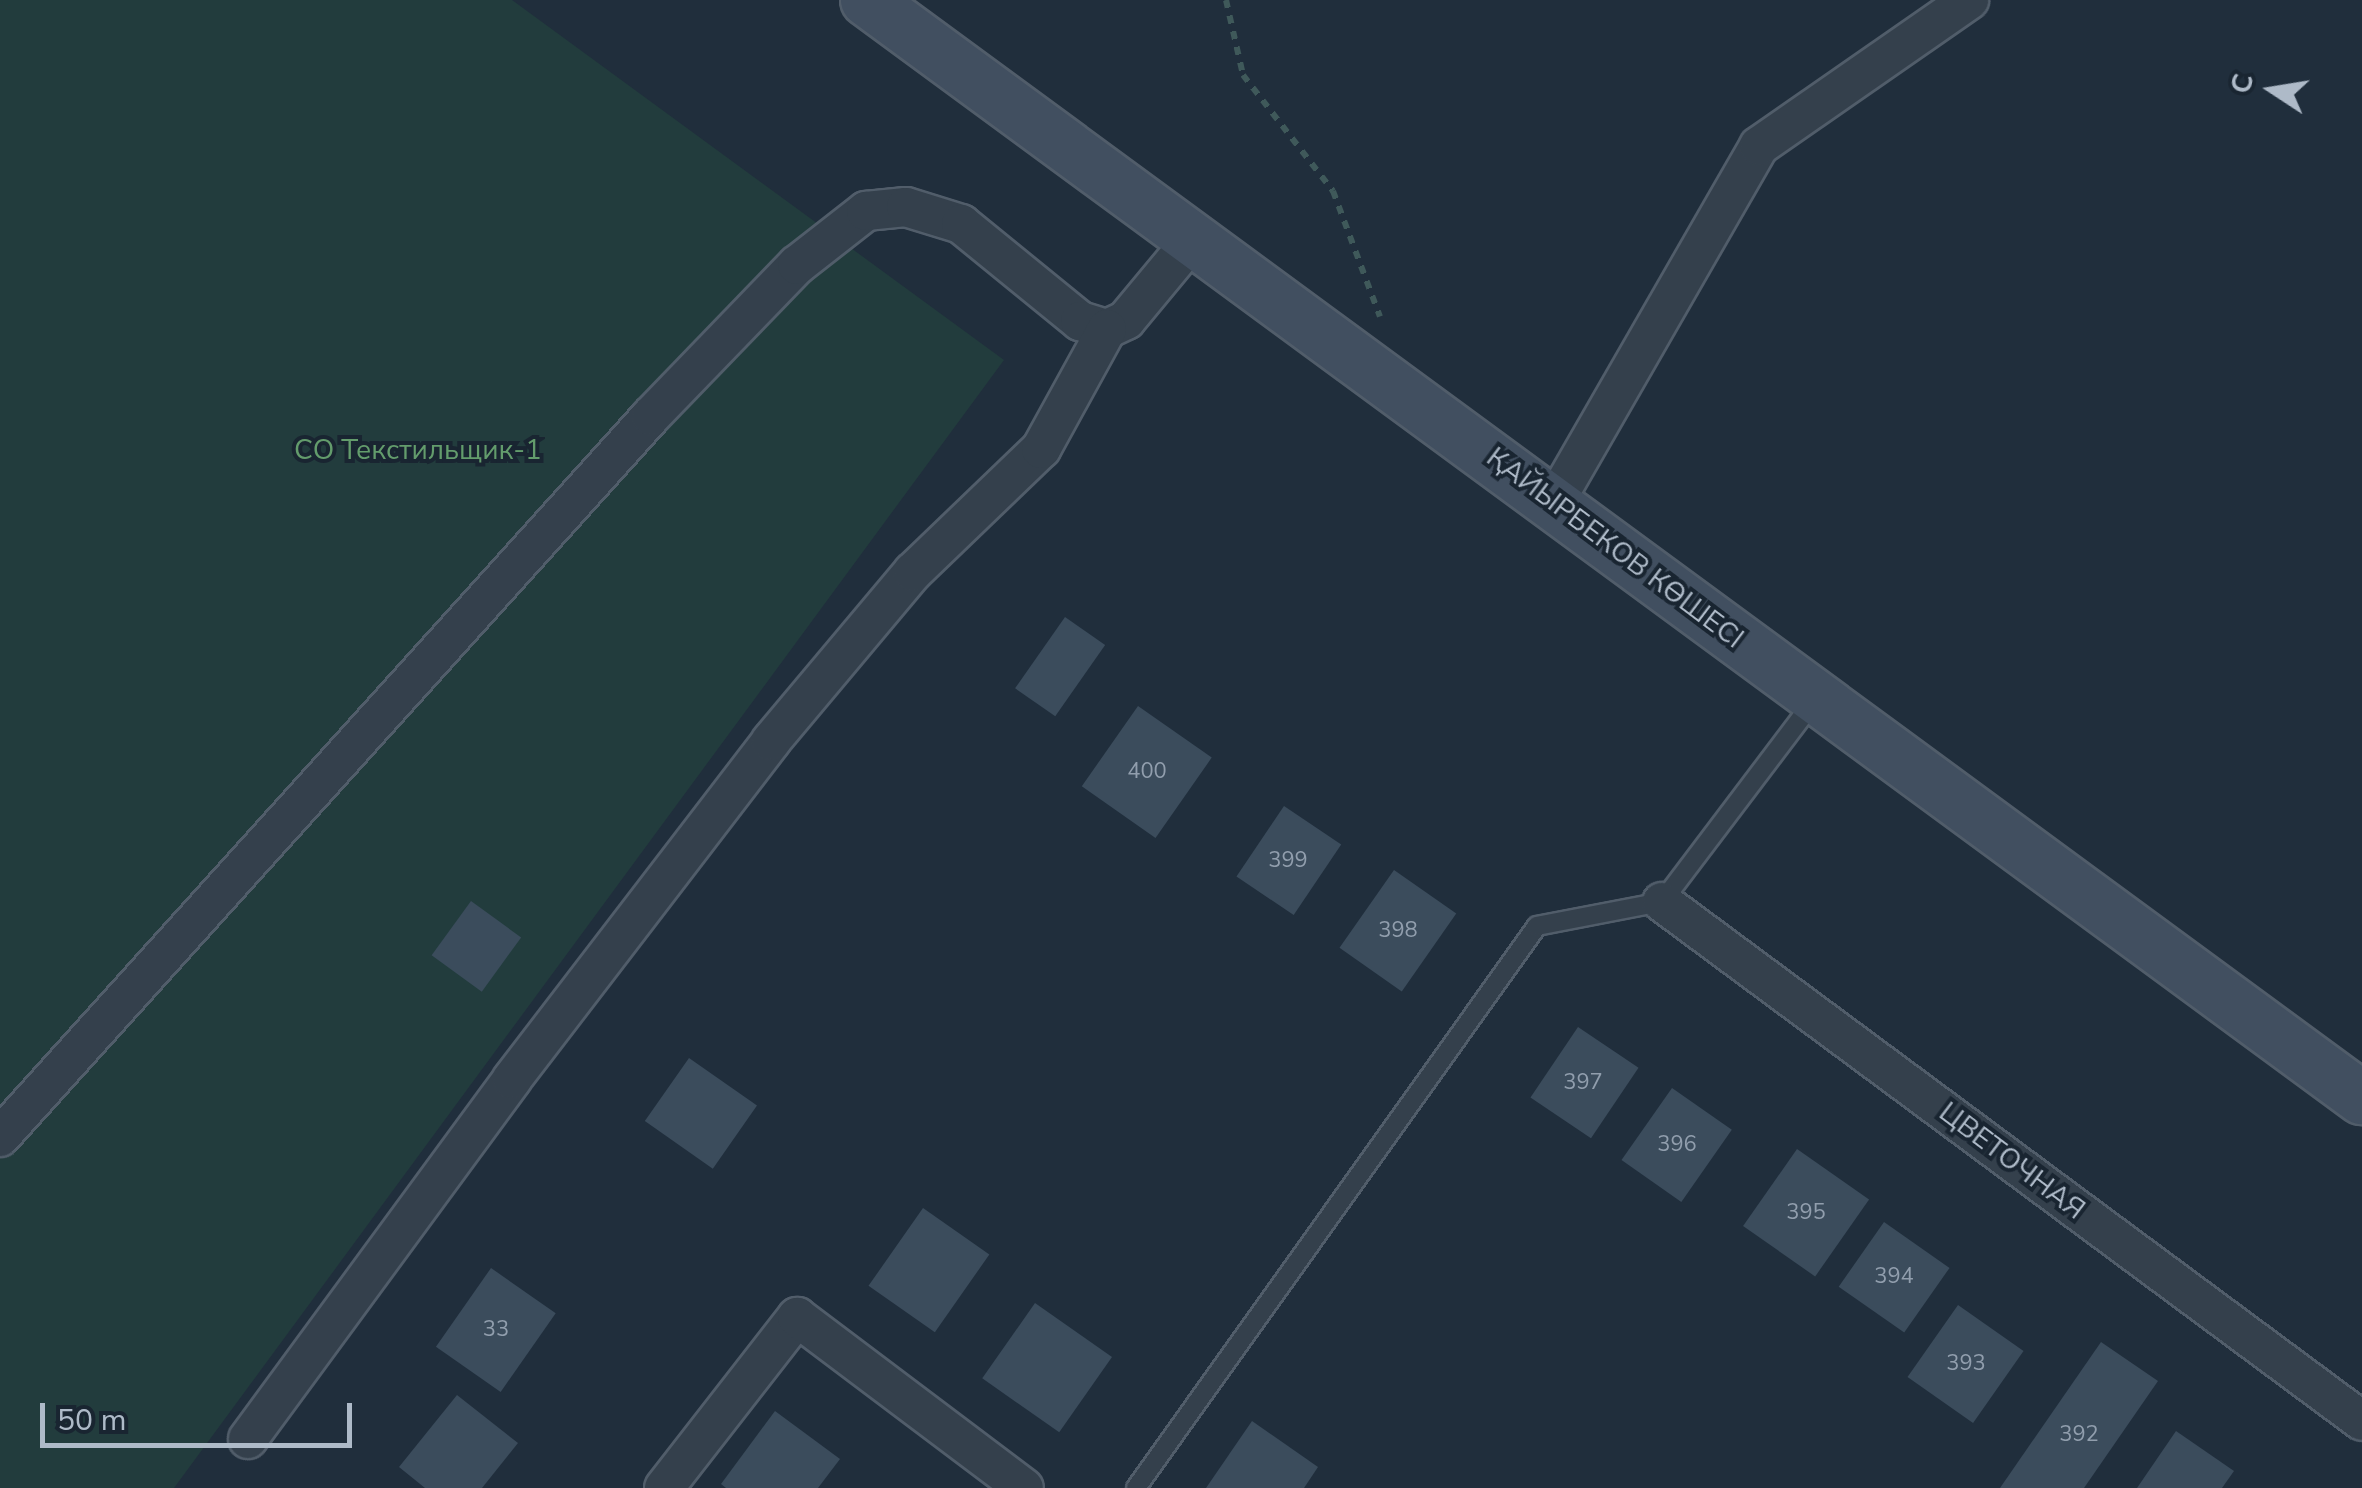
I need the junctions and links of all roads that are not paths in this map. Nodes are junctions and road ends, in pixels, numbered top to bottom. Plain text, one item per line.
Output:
1 (867, 0) edge
2 (1969, 0) edge
3 (1194, 238) junction
4 (1107, 329) junction
5 (1555, 500) junction
6 (1815, 700) junction
7 (1662, 902) junction
8 (2362, 1098) edge
9 (0, 1136) edge
10 (2362, 1420) edge
11 (248, 1439) dead end
12 (664, 1488) edge
13 (1024, 1488) edge
14 (1136, 1488) edge

1 - 3 main road, ҚАЙЫРБЕКОВ КӨШЕСІ
2 - 5 street
3 - 4 street
3 - 5 main road, ҚАЙЫРБЕКОВ КӨШЕСІ
4 - 9 street
4 - 11 street
5 - 6 main road, ҚАЙЫРБЕКОВ КӨШЕСІ
6 - 7 lane
6 - 8 main road, ҚАЙЫРБЕКОВ КӨШЕСІ
7 - 10 street, ЦВЕТОЧНАЯ
7 - 14 lane
12 - 13 street

